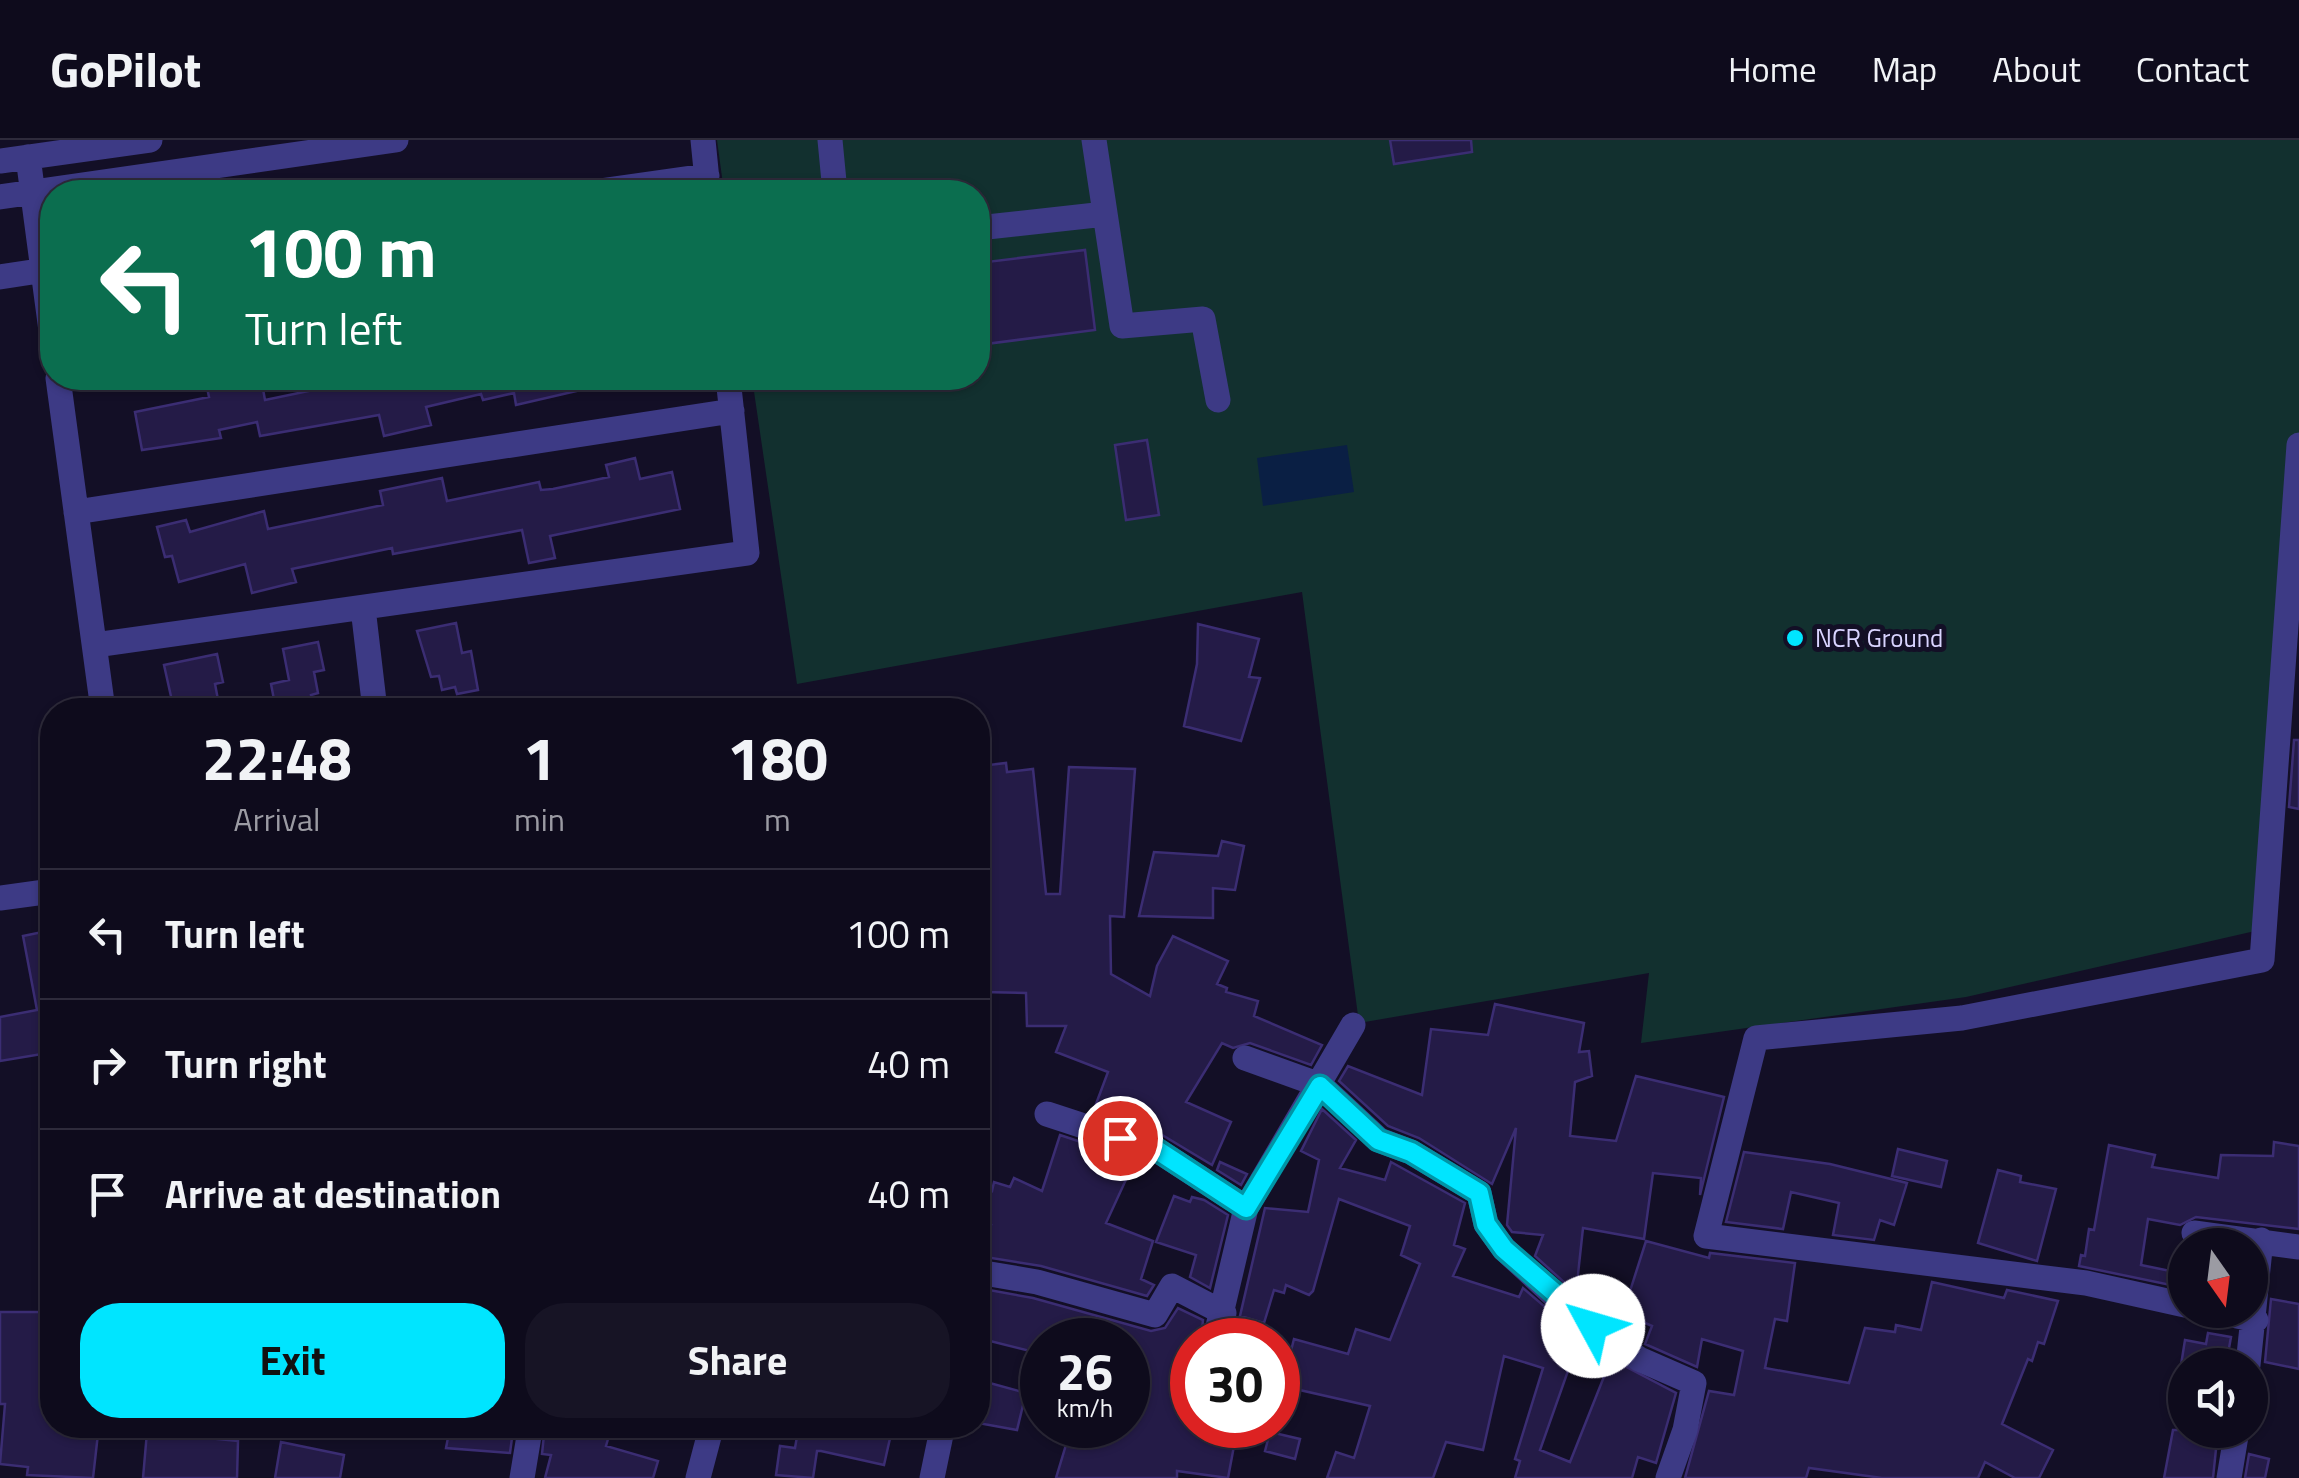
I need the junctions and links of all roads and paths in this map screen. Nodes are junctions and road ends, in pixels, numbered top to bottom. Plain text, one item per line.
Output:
1 (150, 140) edge
2 (396, 140) edge
3 (703, 140) edge
4 (830, 140) edge
5 (1094, 140) edge
6 (28, 158) junction
7 (0, 162) edge
8 (116, 180) edge
9 (708, 180) edge
10 (835, 180) edge
11 (40, 191) edge
12 (32, 192) junction
13 (0, 197) edge
14 (1105, 214) junction
15 (990, 227) edge
16 (40, 231) edge
17 (40, 271) edge
18 (0, 276) edge
19 (60, 390) edge
20 (729, 390) edge
21 (1218, 400) dead end
22 (732, 411) junction
23 (2299, 446) edge
24 (76, 512) junction
25 (362, 608) junction
26 (2294, 620) edge
27 (94, 645) junction
28 (102, 698) edge
29 (374, 698) edge
30 (2288, 749) edge
31 (40, 892) edge
32 (0, 898) edge
33 (1353, 1025) dead end
34 (1245, 1058) dead end
35 (1320, 1086) junction
36 (1047, 1114) dead end
37 (1246, 1208) junction
38 (2268, 1241) edge
39 (2299, 1247) edge
40 (990, 1274) edge
41 (2168, 1301) edge
42 (529, 1438) edge
43 (709, 1438) edge
44 (940, 1438) edge
45 (2234, 1448) edge
46 (522, 1478) edge
47 (698, 1478) edge
48 (932, 1478) edge
49 (1668, 1478) edge
50 (2229, 1478) edge

1 - 6 street
2 - 8 street
3 - 9 street
4 - 10 street
5 - 14 street
6 - 7 street
6 - 12 street
11 - 12 street
12 - 13 street
12 - 16 street
14 - 15 street
14 - 21 street
17 - 18 street
19 - 24 street
20 - 22 street
22 - 24 street
22 - 25 street
23 - 26 street
24 - 27 street
25 - 27 street
25 - 29 street
26 - 30 street
27 - 28 street
30 - 41 street
31 - 32 street
33 - 35 street
34 - 35 street
35 - 37 street
35 - 49 street
36 - 37 street
37 - 40 street
38 - 39 street
42 - 46 street
43 - 47 street
44 - 48 street
45 - 50 street

